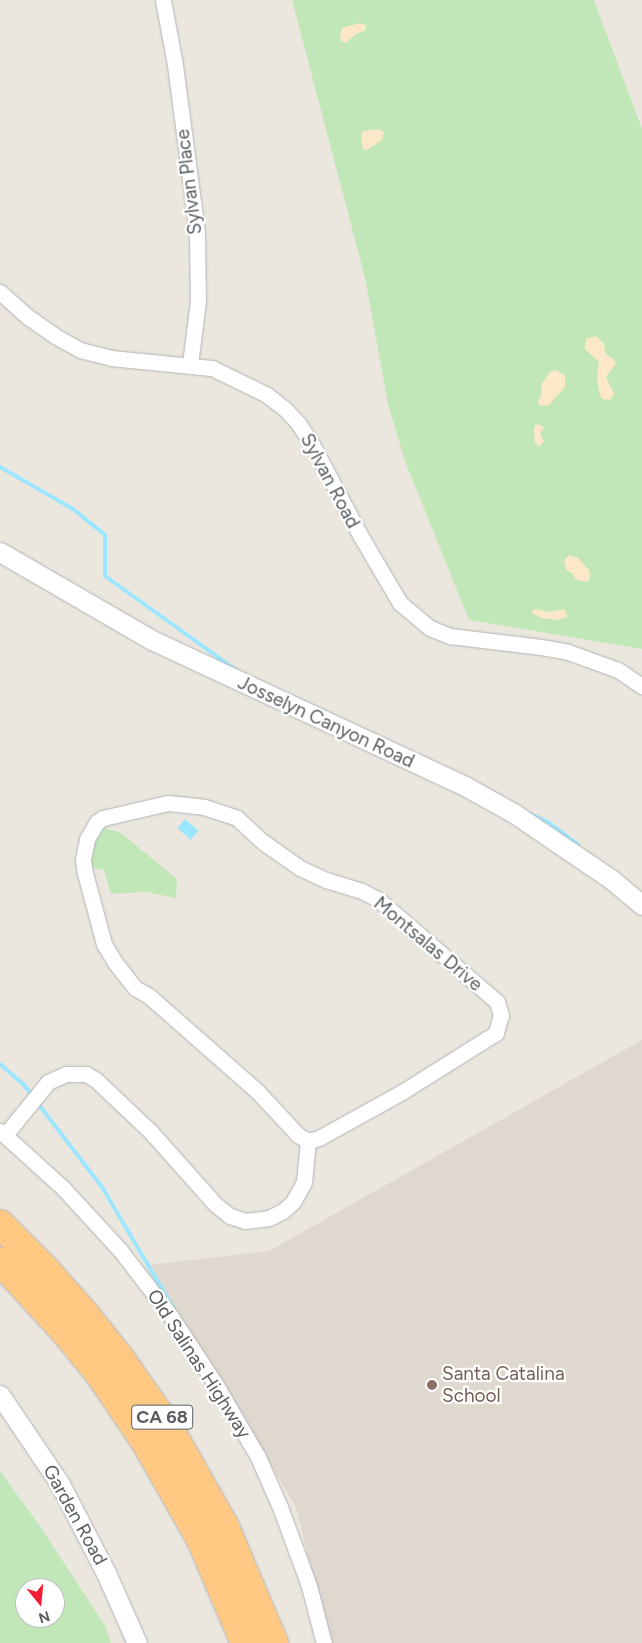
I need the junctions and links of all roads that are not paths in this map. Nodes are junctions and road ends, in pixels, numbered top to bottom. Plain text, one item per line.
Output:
1 (163, 0) edge
2 (0, 292) edge
3 (190, 364) junction
4 (0, 552) edge
5 (642, 686) edge
6 (642, 905) edge
7 (2, 1133) edge
8 (308, 1142) junction
9 (0, 1224) edge
10 (0, 1261) edge
11 (0, 1395) edge
12 (137, 1643) edge
13 (245, 1643) edge
14 (274, 1643) edge
15 (324, 1643) edge

1 - 3 street, Sylvan Place
2 - 3 street, Sylvan Road
3 - 5 street, Sylvan Road
4 - 6 street, Josselyn Canyon Road
7 - 8 street
7 - 15 street, Old Salinas Highway
8 - 8 street, Montsalas Drive
9 - 14 highway, CA 68
10 - 13 highway, CA 68
11 - 12 street, Garden Road

